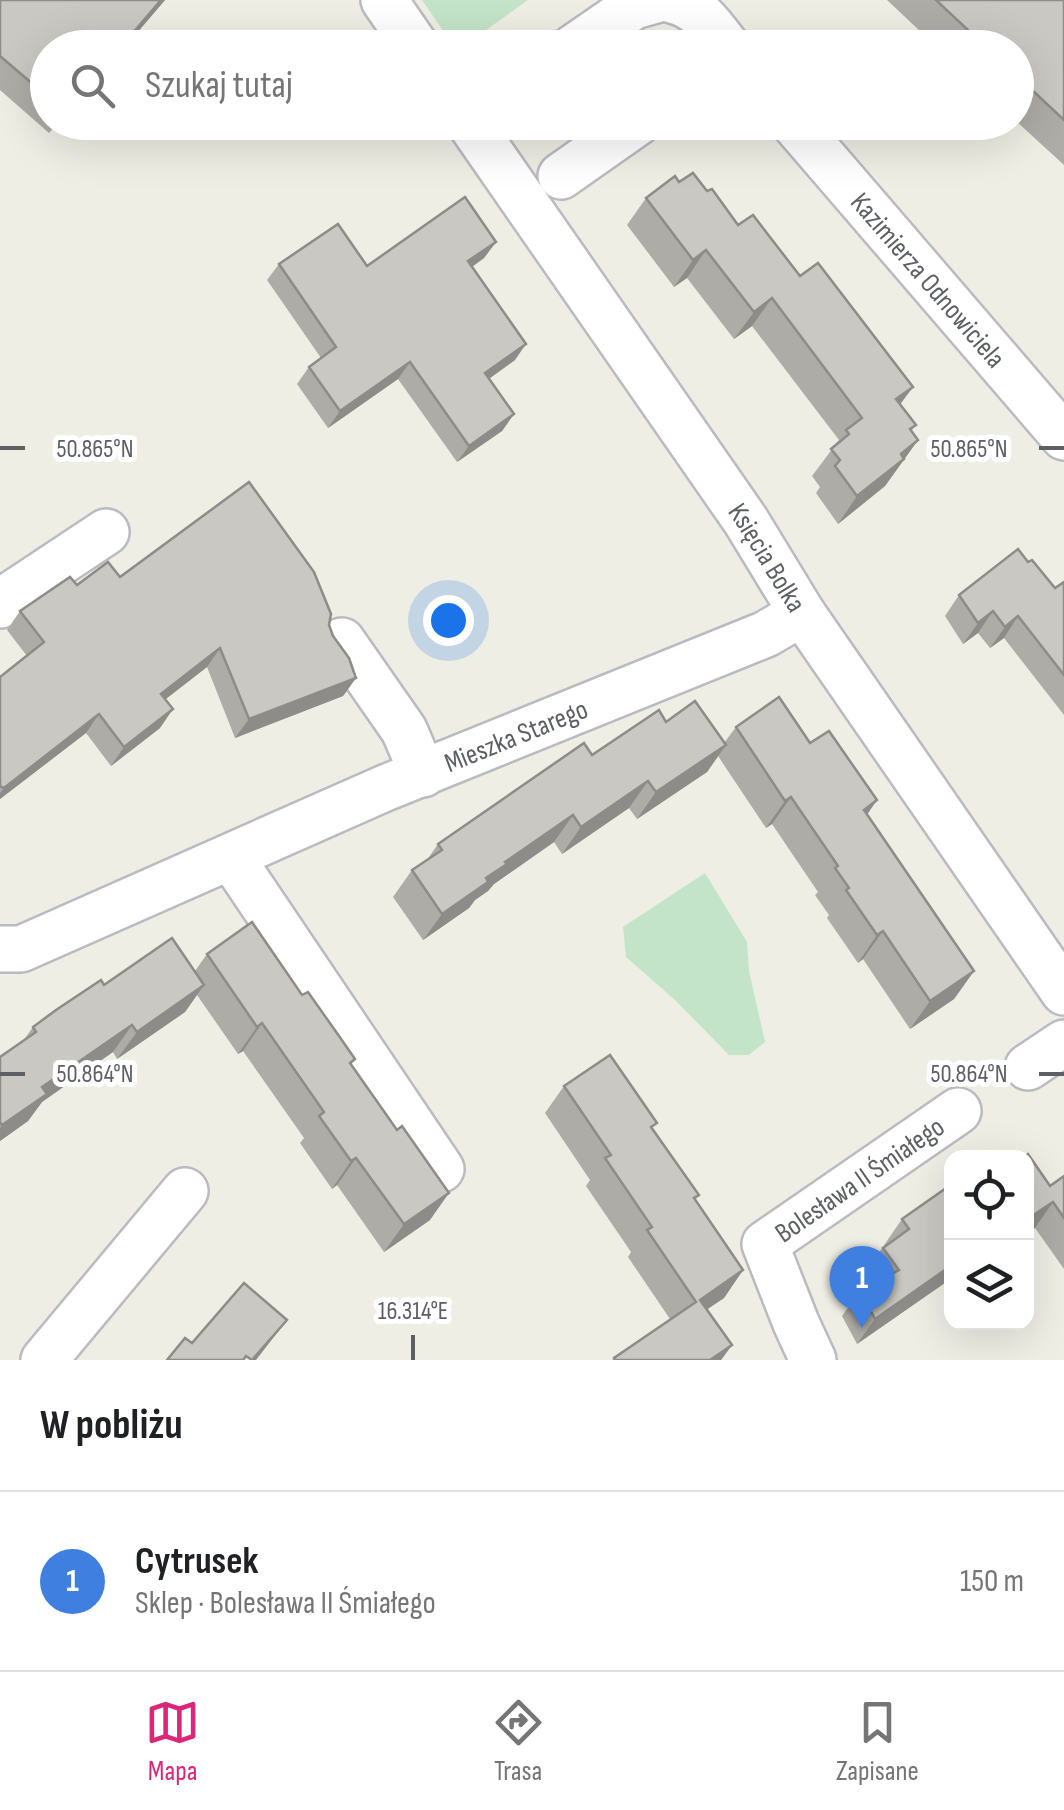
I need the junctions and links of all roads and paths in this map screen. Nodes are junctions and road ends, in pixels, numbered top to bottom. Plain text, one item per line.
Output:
1 (384, 0) edge
2 (656, 0) edge
3 (672, 0) edge
4 (405, 30) edge
5 (599, 30) edge
6 (713, 30) edge
7 (481, 140) edge
8 (612, 140) edge
9 (808, 140) edge
10 (561, 176) dead end
11 (1064, 437) edge
12 (106, 532) dead end
13 (0, 605) edge
14 (802, 613) junction
15 (342, 641) edge
16 (423, 774) junction
17 (231, 857) junction
18 (0, 949) edge
19 (1064, 992) edge
20 (958, 1110) dead end
21 (441, 1169) dead end
22 (185, 1191) dead end
23 (44, 1360) edge
24 (812, 1360) edge

1 - 4 street
2 - 5 street
3 - 6 street
7 - 14 street, Księcia Bolka
8 - 10 street
9 - 11 street, Kazimierza Odnowiciela
12 - 13 street
14 - 16 street, Mieszka Starego
14 - 19 street, Księcia Bolka
15 - 16 street
16 - 17 street, Mieszka Starego
17 - 18 street, Mieszka Starego
17 - 21 street
20 - 24 street, Bolesława II Śmiałego
22 - 23 street

